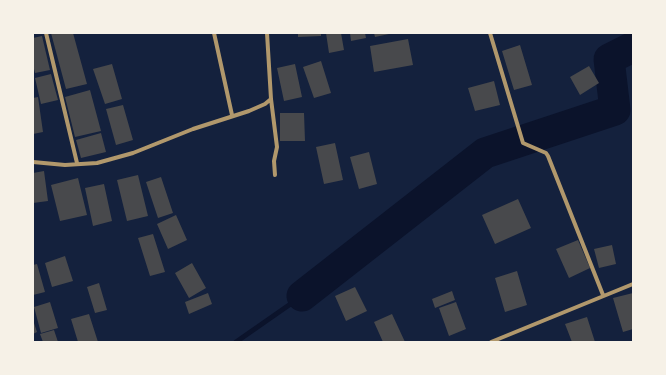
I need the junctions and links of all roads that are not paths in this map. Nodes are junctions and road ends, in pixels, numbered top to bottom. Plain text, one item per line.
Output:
1 (46, 33) edge
2 (214, 33) edge
3 (267, 33) edge
4 (490, 33) edge
5 (271, 100) junction
6 (232, 115) junction
7 (33, 162) edge
8 (78, 163) junction
9 (275, 175) dead end
10 (633, 284) edge
11 (603, 295) junction
12 (491, 342) edge

1 - 8 street
2 - 6 street
3 - 5 street
4 - 11 street
5 - 6 street
5 - 9 street
6 - 8 street
7 - 8 street
10 - 11 street
11 - 12 street

